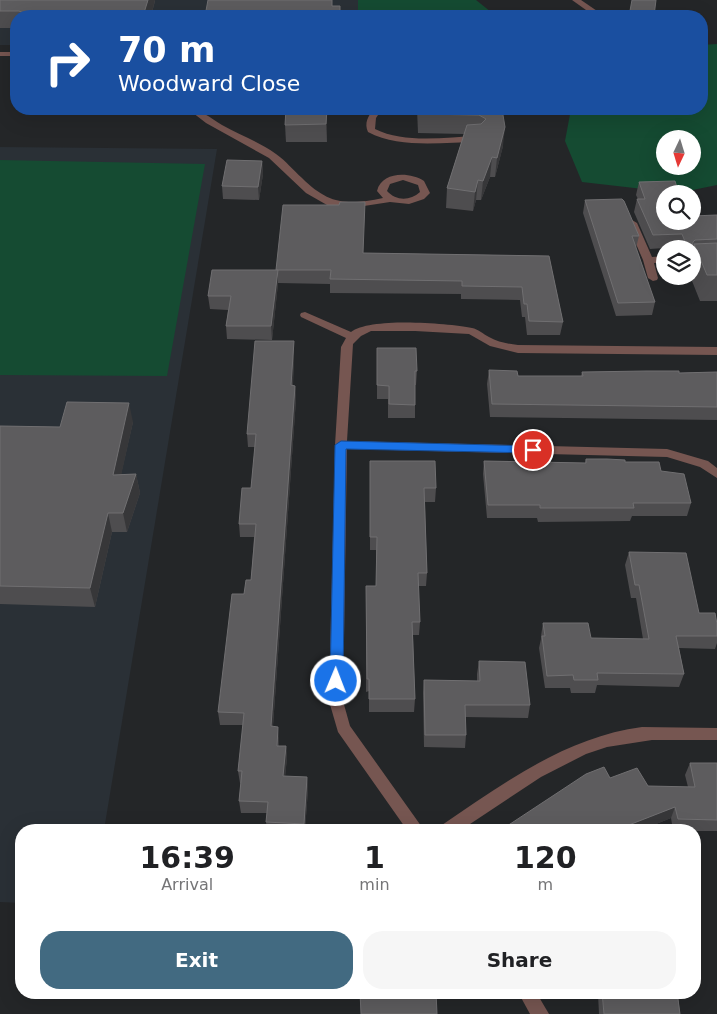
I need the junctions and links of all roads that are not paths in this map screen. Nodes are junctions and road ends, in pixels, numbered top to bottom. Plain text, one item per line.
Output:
1 (576, 0) edge
2 (591, 10) edge
3 (202, 115) edge
4 (374, 115) edge
5 (478, 139) edge
6 (389, 198) dead end
7 (627, 212) edge
8 (648, 260) junction
9 (656, 260) edge
10 (653, 278) dead end
11 (305, 315) dead end
12 (352, 337) junction
13 (717, 351) edge
14 (341, 445) junction
15 (717, 474) edge
16 (717, 734) edge
17 (412, 824) edge
18 (457, 824) edge
19 (530, 999) edge
20 (540, 1014) edge

1 - 2 street
3 - 6 street
4 - 5 street
7 - 8 street
8 - 9 street
8 - 10 street
11 - 12 street
12 - 13 street
12 - 14 street
14 - 15 street
14 - 17 street
16 - 18 street
19 - 20 street

